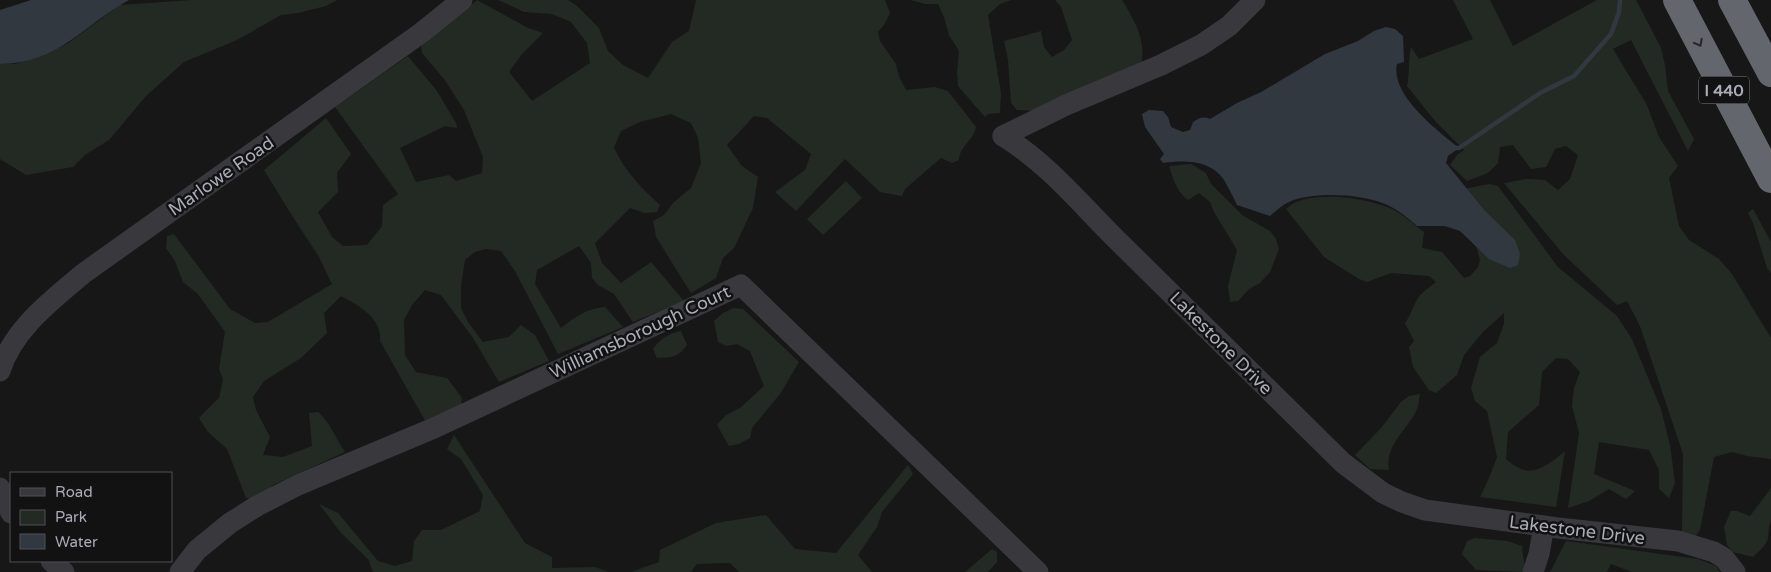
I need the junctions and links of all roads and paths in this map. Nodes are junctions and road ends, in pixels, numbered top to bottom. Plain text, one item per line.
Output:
1 (462, 0) edge
2 (1255, 0) edge
3 (1677, 0) edge
4 (1732, 0) edge
5 (1771, 73) edge
6 (1771, 179) edge
7 (1, 365) edge
8 (0, 488) edge
9 (10, 511) edge
10 (1544, 526) junction
11 (52, 562) edge
12 (64, 572) edge
13 (180, 572) edge
14 (1038, 572) edge
15 (1534, 572) edge
16 (1735, 572) edge

1 - 7 street, Marlowe Road
2 - 10 street, Lakestone Drive
3 -> 6 highway, I 440
4 - 5 highway, I 440
8 - 9 street
10 - 15 street
10 - 16 street, Lakestone Drive
11 - 12 street
13 - 14 street, Williamsborough Court

